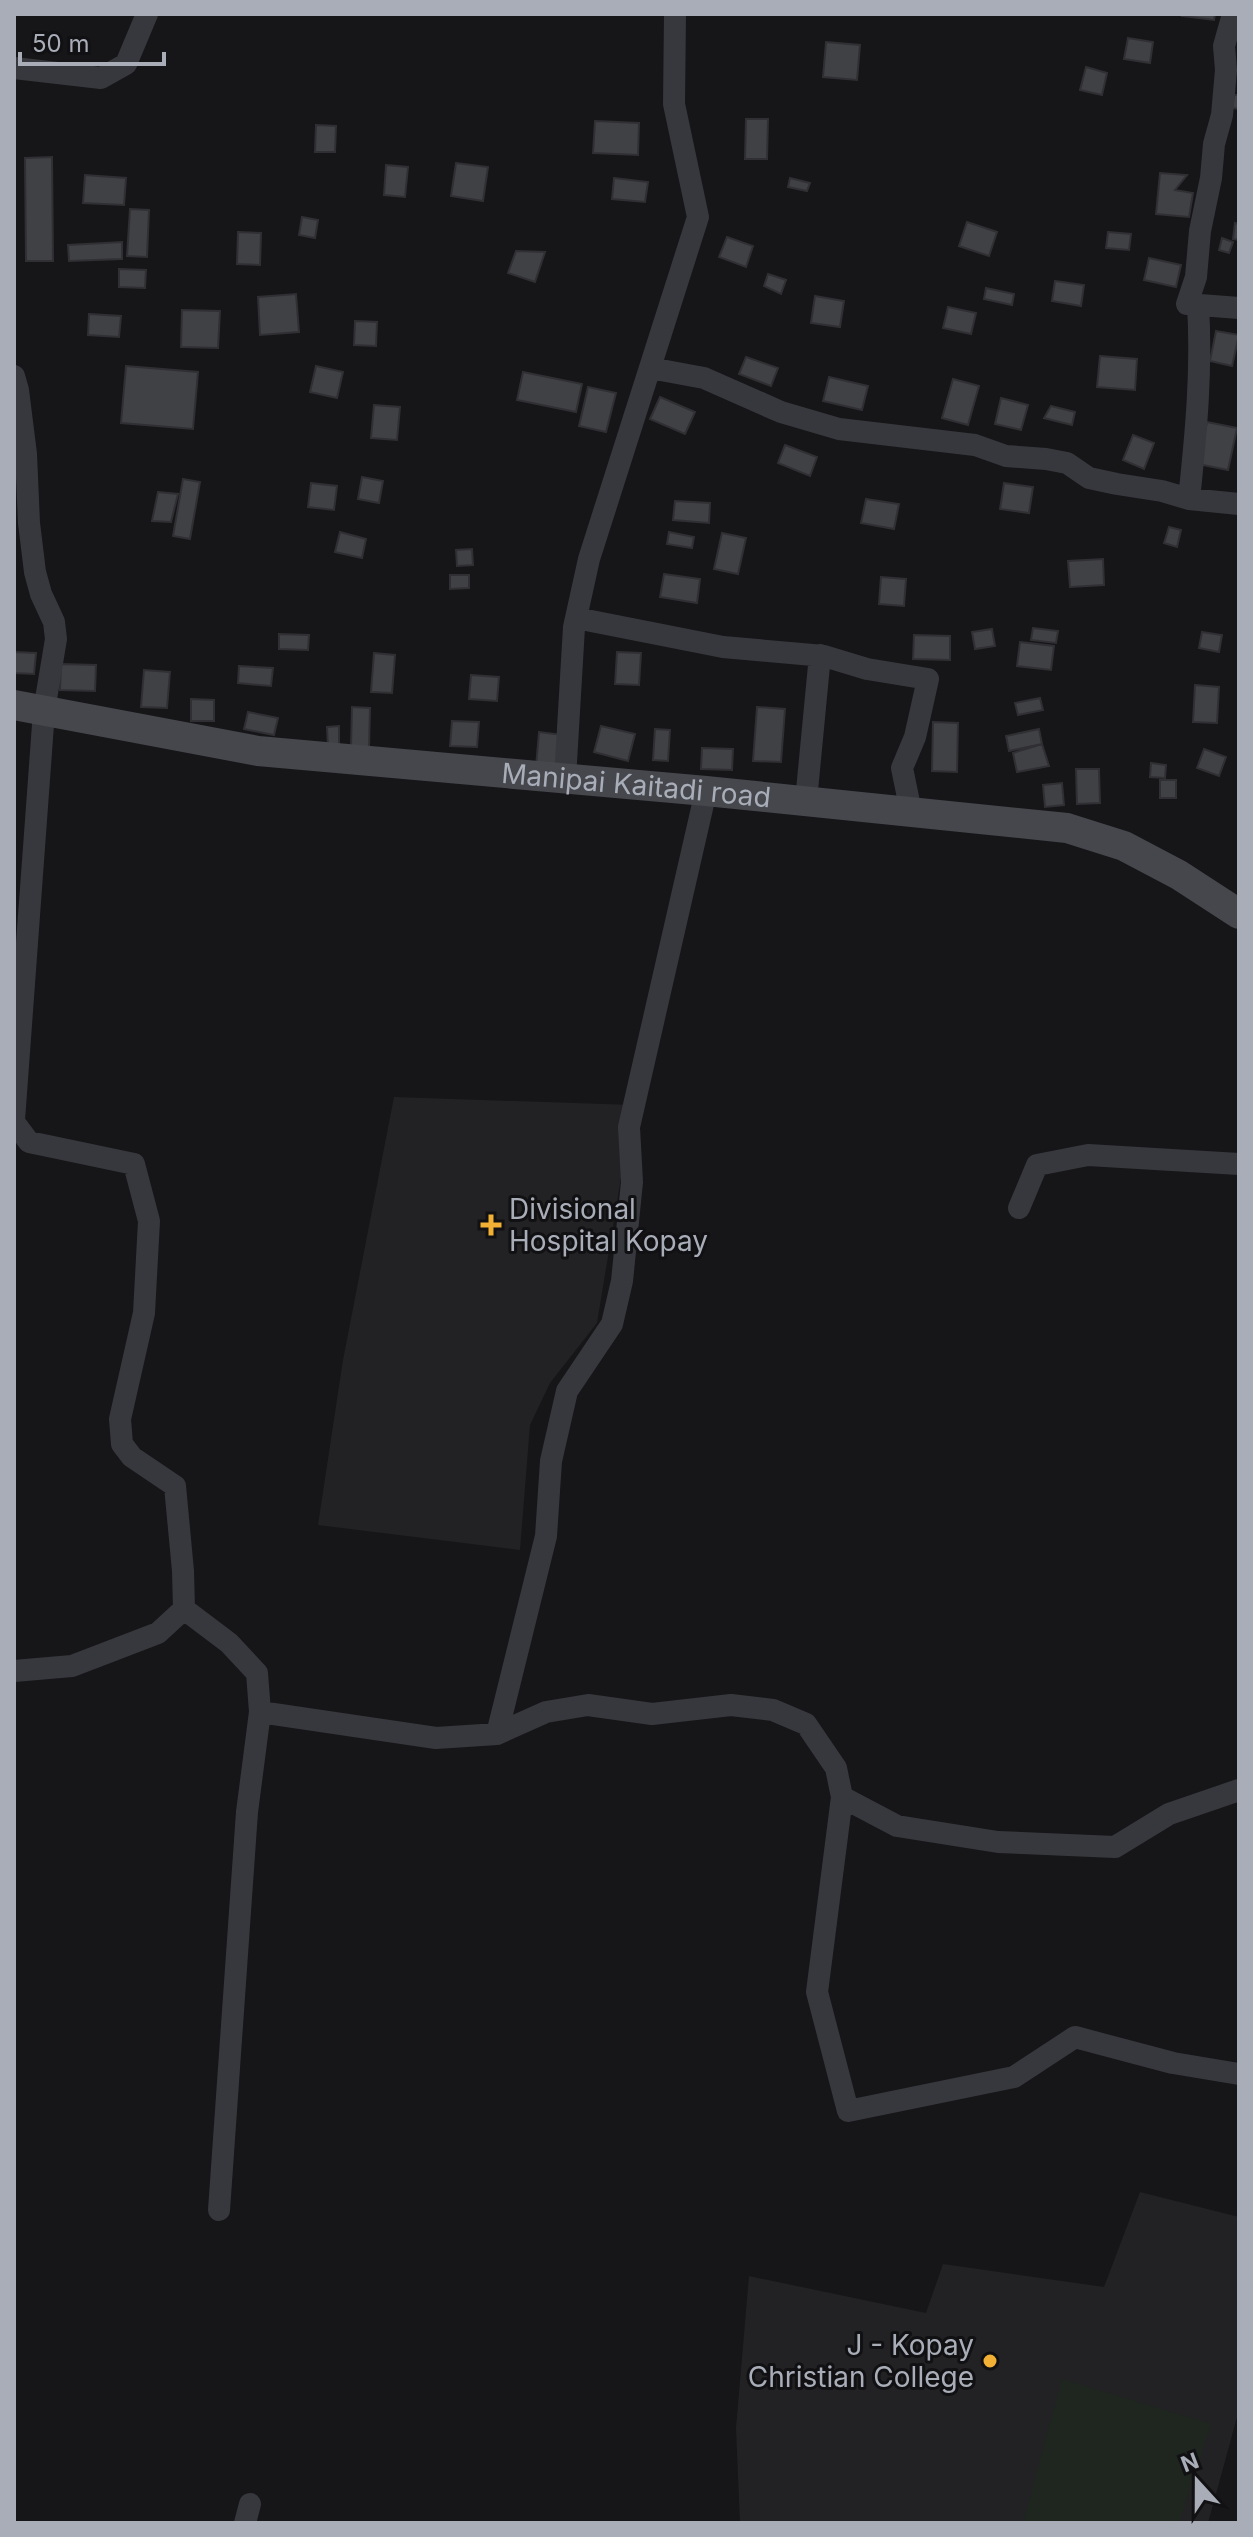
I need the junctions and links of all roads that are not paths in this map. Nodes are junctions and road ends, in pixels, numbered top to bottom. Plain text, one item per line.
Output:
1 (147, 14) edge
2 (675, 14) edge
3 (1233, 14) edge
4 (14, 68) edge
5 (1198, 305) junction
6 (1239, 308) edge
7 (650, 368) junction
8 (14, 376) edge
9 (1189, 499) junction
10 (1239, 504) edge
11 (576, 618) junction
12 (820, 655) junction
13 (14, 705) edge
14 (44, 711) junction
15 (565, 779) junction
16 (706, 791) junction
17 (806, 801) junction
18 (911, 812) junction
19 (1239, 914) edge
20 (14, 1121) edge
21 (1239, 1164) edge
22 (1019, 1208) dead end
23 (184, 1609) junction
24 (14, 1671) edge
25 (260, 1712) junction
26 (497, 1734) junction
27 (1239, 1790) edge
28 (842, 1797) junction
29 (1239, 2074) edge
30 (219, 2210) dead end

1 - 4 street
2 - 7 street
3 - 5 street
5 - 6 street
5 - 9 street
7 - 9 street
7 - 11 street
8 - 14 street
9 - 10 street
11 - 12 street
11 - 15 street
12 - 17 street
12 - 18 street
13 - 14 main road, Manipai Kaitadi road
14 - 15 main road, Manipai Kaitadi road
14 - 20 street
15 - 16 main road, Manipai Kaitadi road
16 - 17 main road, Manipai Kaitadi road
16 - 26 street
17 - 18 main road, Manipai Kaitadi road
18 - 19 main road, Manipai Kaitadi road
20 - 23 street
21 - 22 street
23 - 24 street
23 - 25 street
25 - 26 street
25 - 30 street
26 - 28 street
27 - 28 street
28 - 29 street

